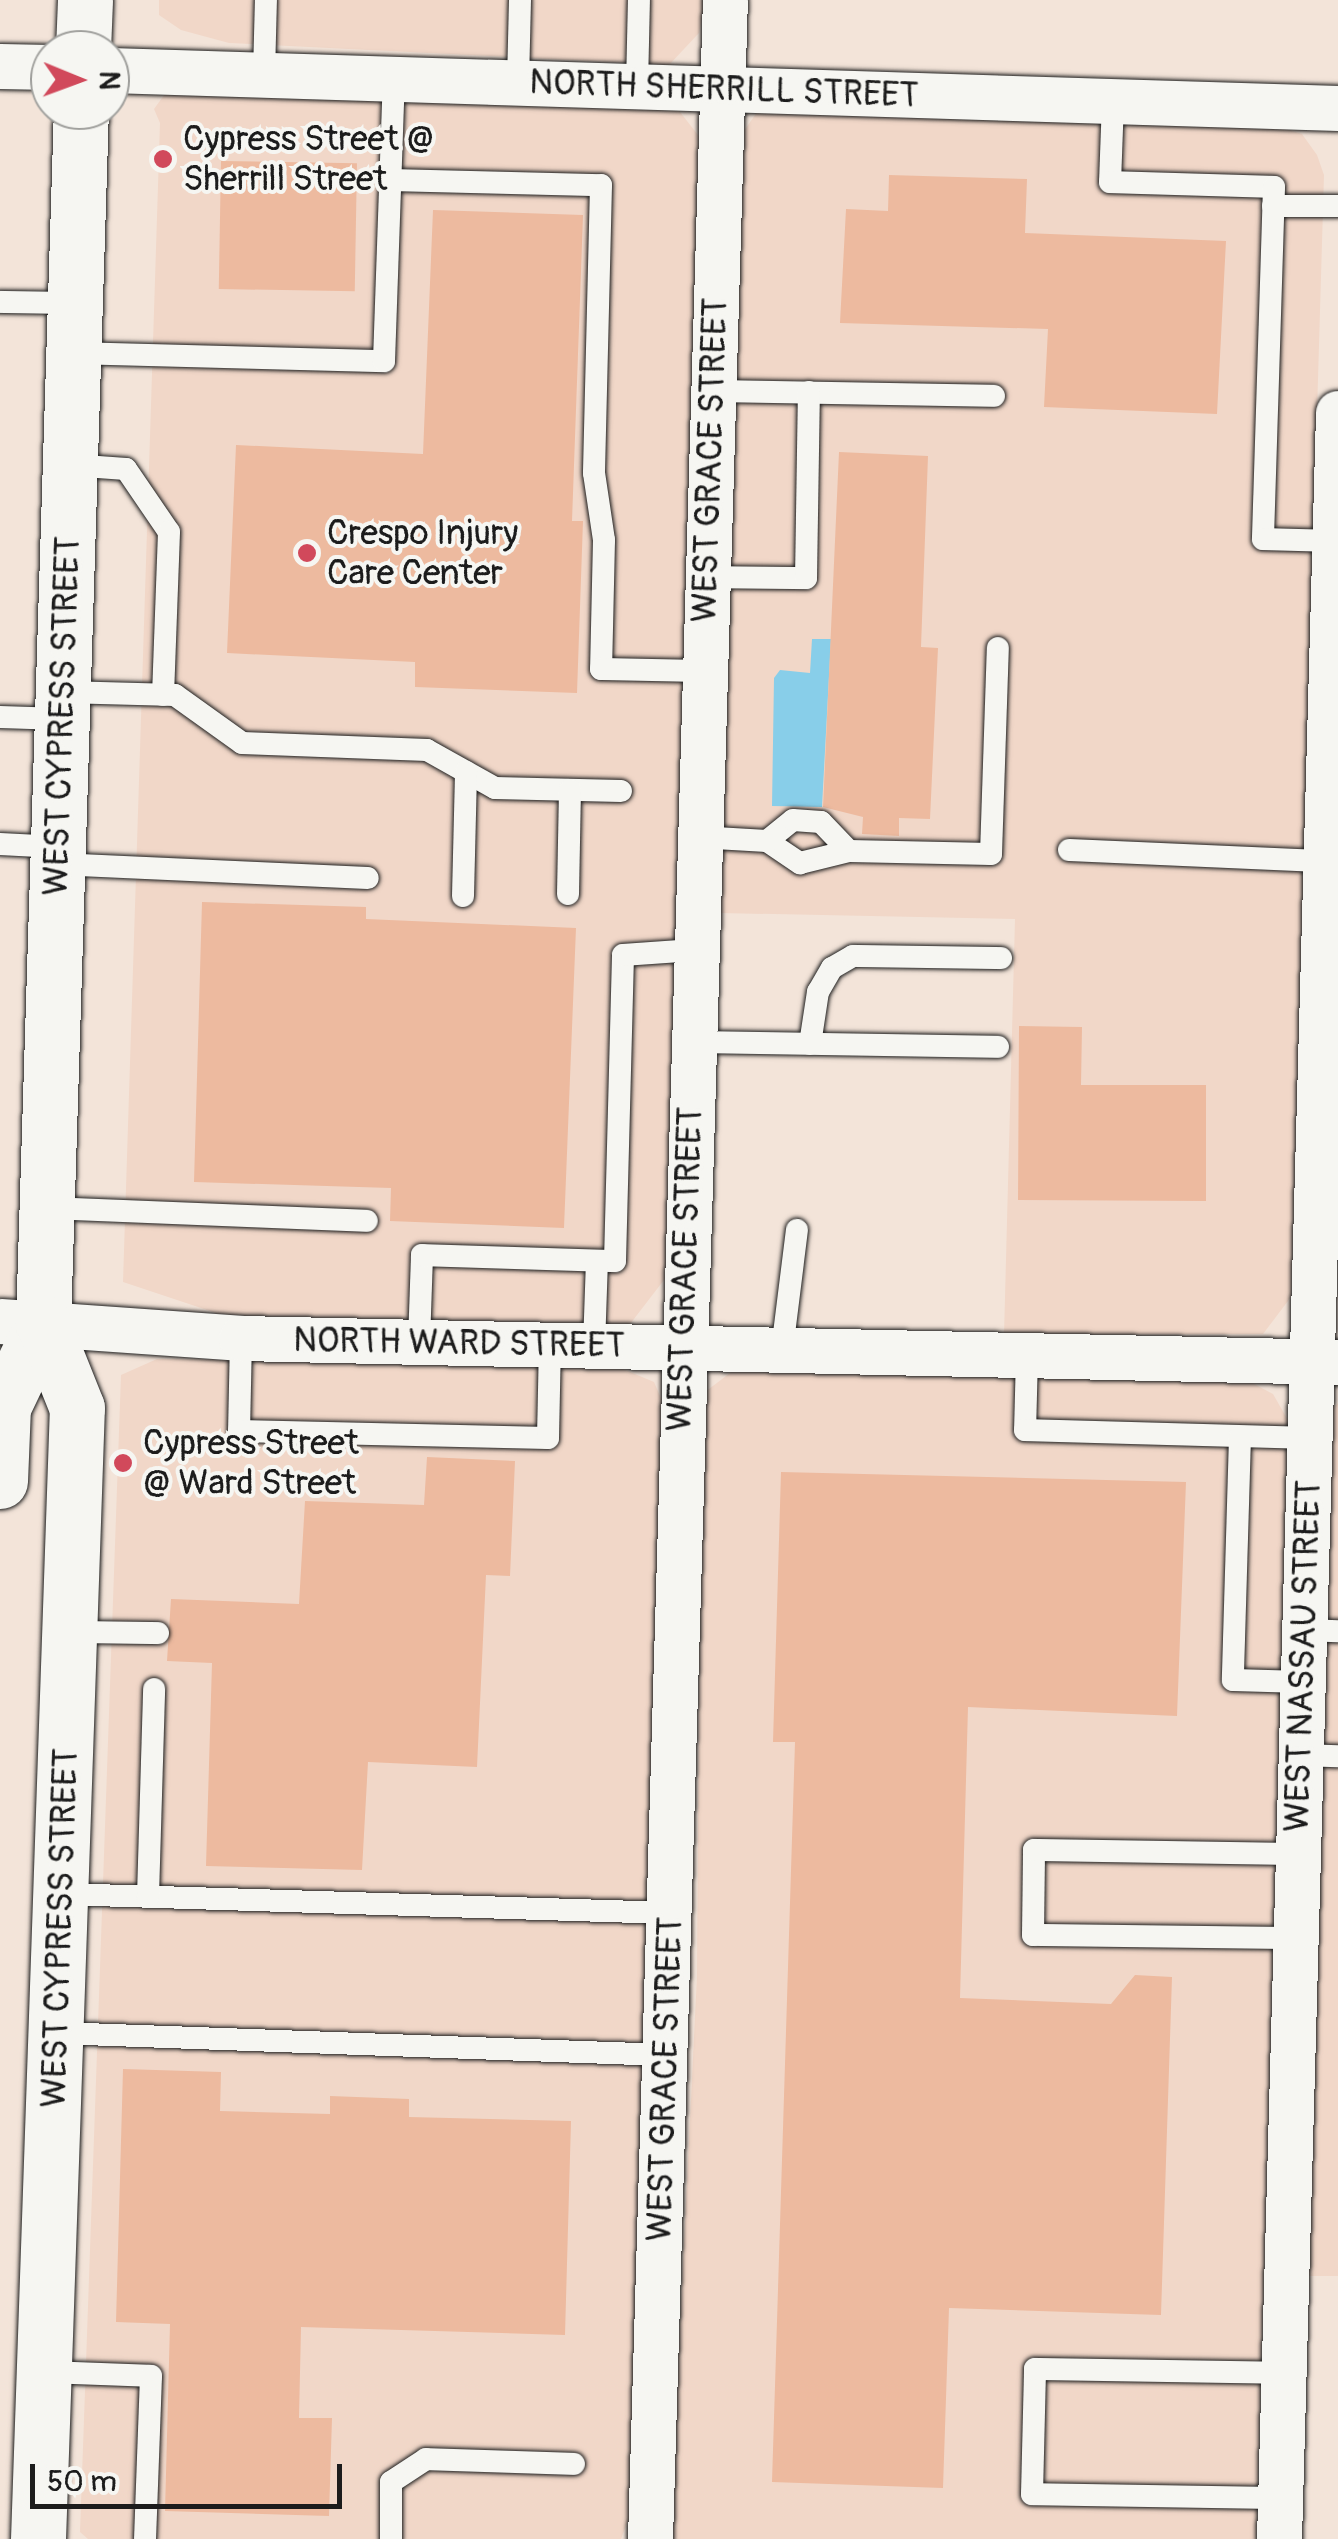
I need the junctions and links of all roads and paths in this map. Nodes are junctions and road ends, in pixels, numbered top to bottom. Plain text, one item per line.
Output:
1 (85, 0) edge
2 (266, 0) edge
3 (520, 0) edge
4 (639, 0) edge
5 (725, 0) edge
6 (84, 30) edge
7 (0, 66) edge
8 (30, 67) edge
9 (130, 71) edge
10 (264, 74) junction
11 (394, 78) junction
12 (518, 82) junction
13 (637, 86) junction
14 (722, 89) junction
15 (1113, 101) junction
16 (1338, 108) edge
17 (80, 130) edge
18 (391, 180) junction
19 (1274, 206) junction
20 (1338, 206) edge
21 (0, 302) edge
22 (74, 328) junction
23 (712, 390) junction
24 (809, 392) junction
25 (994, 396) dead end
26 (1338, 413) edge
27 (70, 465) junction
28 (1336, 530) edge
29 (706, 577) junction
30 (998, 648) dead end
31 (703, 671) junction
32 (163, 695) junction
33 (62, 705) junction
34 (1334, 714) edge
35 (0, 717) edge
36 (466, 772) junction
37 (570, 790) junction
38 (622, 791) dead end
39 (698, 837) junction
40 (1330, 840) edge
41 (767, 841) junction
42 (0, 844) edge
43 (1069, 850) dead end
44 (849, 851) junction
45 (58, 856) junction
46 (368, 878) dead end
47 (568, 894) dead end
48 (464, 896) dead end
49 (694, 950) junction
50 (1001, 958) dead end
51 (1330, 972) edge
52 (692, 1042) junction
53 (810, 1044) junction
54 (998, 1046) dead end
55 (1327, 1164) edge
56 (47, 1208) junction
57 (367, 1222) dead end
58 (797, 1230) dead end
59 (596, 1261) junction
60 (21, 1322) edge
61 (241, 1338) junction
62 (419, 1342) junction
63 (550, 1345) junction
64 (594, 1346) junction
65 (682, 1348) junction
66 (782, 1350) junction
67 (1028, 1356) junction
68 (1325, 1362) edge
69 (1240, 1437) junction
70 (1319, 1443) edge
71 (0, 1481) edge
72 (1321, 1631) edge
73 (70, 1632) junction
74 (158, 1633) dead end
75 (1303, 1682) junction
76 (154, 1690) dead end
77 (1319, 1755) edge
78 (1298, 1854) junction
79 (62, 1894) junction
80 (148, 1896) junction
81 (670, 1912) junction
82 (1296, 1938) junction
83 (57, 2033) junction
84 (666, 2055) junction
85 (44, 2372) junction
86 (1283, 2373) junction
87 (574, 2464) dead end
88 (1280, 2519) edge
89 (38, 2539) edge
90 (145, 2539) edge
91 (390, 2539) edge
92 (650, 2539) edge

1 - 6 street
2 - 10 lane
3 - 12 lane
4 - 13 lane
5 - 14 street, WEST GRACE STREET
7 - 8 street
9 - 10 street, NORTH SHERRILL STREET
10 - 11 street, NORTH SHERRILL STREET
11 - 12 street, NORTH SHERRILL STREET
11 - 18 lane
12 - 13 street, NORTH SHERRILL STREET
13 - 14 street, NORTH SHERRILL STREET
14 - 15 street, NORTH SHERRILL STREET
14 - 23 street, WEST GRACE STREET
15 - 16 street, NORTH SHERRILL STREET
15 - 19 lane
17 - 22 street, WEST CYPRESS STREET
18 - 22 lane
18 - 31 lane
19 - 20 lane
19 - 28 lane
21 - 22 lane
22 - 27 street, WEST CYPRESS STREET
23 - 24 lane
23 - 29 street, WEST GRACE STREET
24 - 25 lane
24 - 29 lane
26 - 28 street, WEST NASSAU STREET
27 - 32 lane
27 - 33 street, WEST CYPRESS STREET
28 - 34 street, WEST NASSAU STREET
29 - 31 street, WEST GRACE STREET
30 - 44 lane
31 - 39 street, WEST GRACE STREET
32 - 33 lane
32 - 36 lane
33 - 35 lane
33 - 45 street, WEST CYPRESS STREET
34 - 40 street, WEST NASSAU STREET
36 - 37 lane
36 - 48 lane
37 - 38 lane
37 - 47 lane
39 - 41 lane
39 - 49 street, WEST GRACE STREET
40 - 43 lane
40 - 51 street, WEST NASSAU STREET
41 - 44 lane
41 - 44 lane
42 - 45 lane
45 - 46 lane
45 - 56 street, WEST CYPRESS STREET
49 - 52 street, WEST GRACE STREET
49 - 59 lane
50 - 53 lane
51 - 55 street, WEST NASSAU STREET
52 - 53 lane
52 - 65 street, WEST GRACE STREET
53 - 54 lane
55 - 68 street, WEST NASSAU STREET
56 - 57 lane
56 - 60 street, WEST CYPRESS STREET
58 - 66 lane
59 - 62 lane
59 - 64 lane
60 - 61 street, NORTH WARD STREET
60 - 71 street, WEST CYPRESS STREET
60 - 73 street, WEST CYPRESS STREET
61 - 62 street, NORTH WARD STREET
61 - 63 lane
62 - 63 street, NORTH WARD STREET
63 - 64 street, NORTH WARD STREET
64 - 65 street, NORTH WARD STREET
65 - 66 street, NORTH WARD STREET
65 - 81 street, WEST GRACE STREET
66 - 67 street, NORTH WARD STREET
67 - 68 street, NORTH WARD STREET
67 - 69 lane
68 - 70 street, WEST NASSAU STREET
69 - 70 lane
69 - 75 lane
70 - 72 street, WEST NASSAU STREET
72 - 75 street, WEST NASSAU STREET
73 - 74 lane
73 - 79 street, WEST CYPRESS STREET
75 - 77 street, WEST NASSAU STREET
76 - 80 lane
77 - 78 street, WEST NASSAU STREET
78 - 82 street, WEST NASSAU STREET
78 - 82 lane
79 - 80 lane
79 - 83 street, WEST CYPRESS STREET
80 - 81 lane
81 - 84 street, WEST GRACE STREET
82 - 86 street, WEST NASSAU STREET
83 - 84 lane
83 - 85 street, WEST CYPRESS STREET
84 - 92 street, WEST GRACE STREET
85 - 89 street, WEST CYPRESS STREET
85 - 90 lane
86 - 88 street, WEST NASSAU STREET
86 - 88 lane
87 - 91 lane

